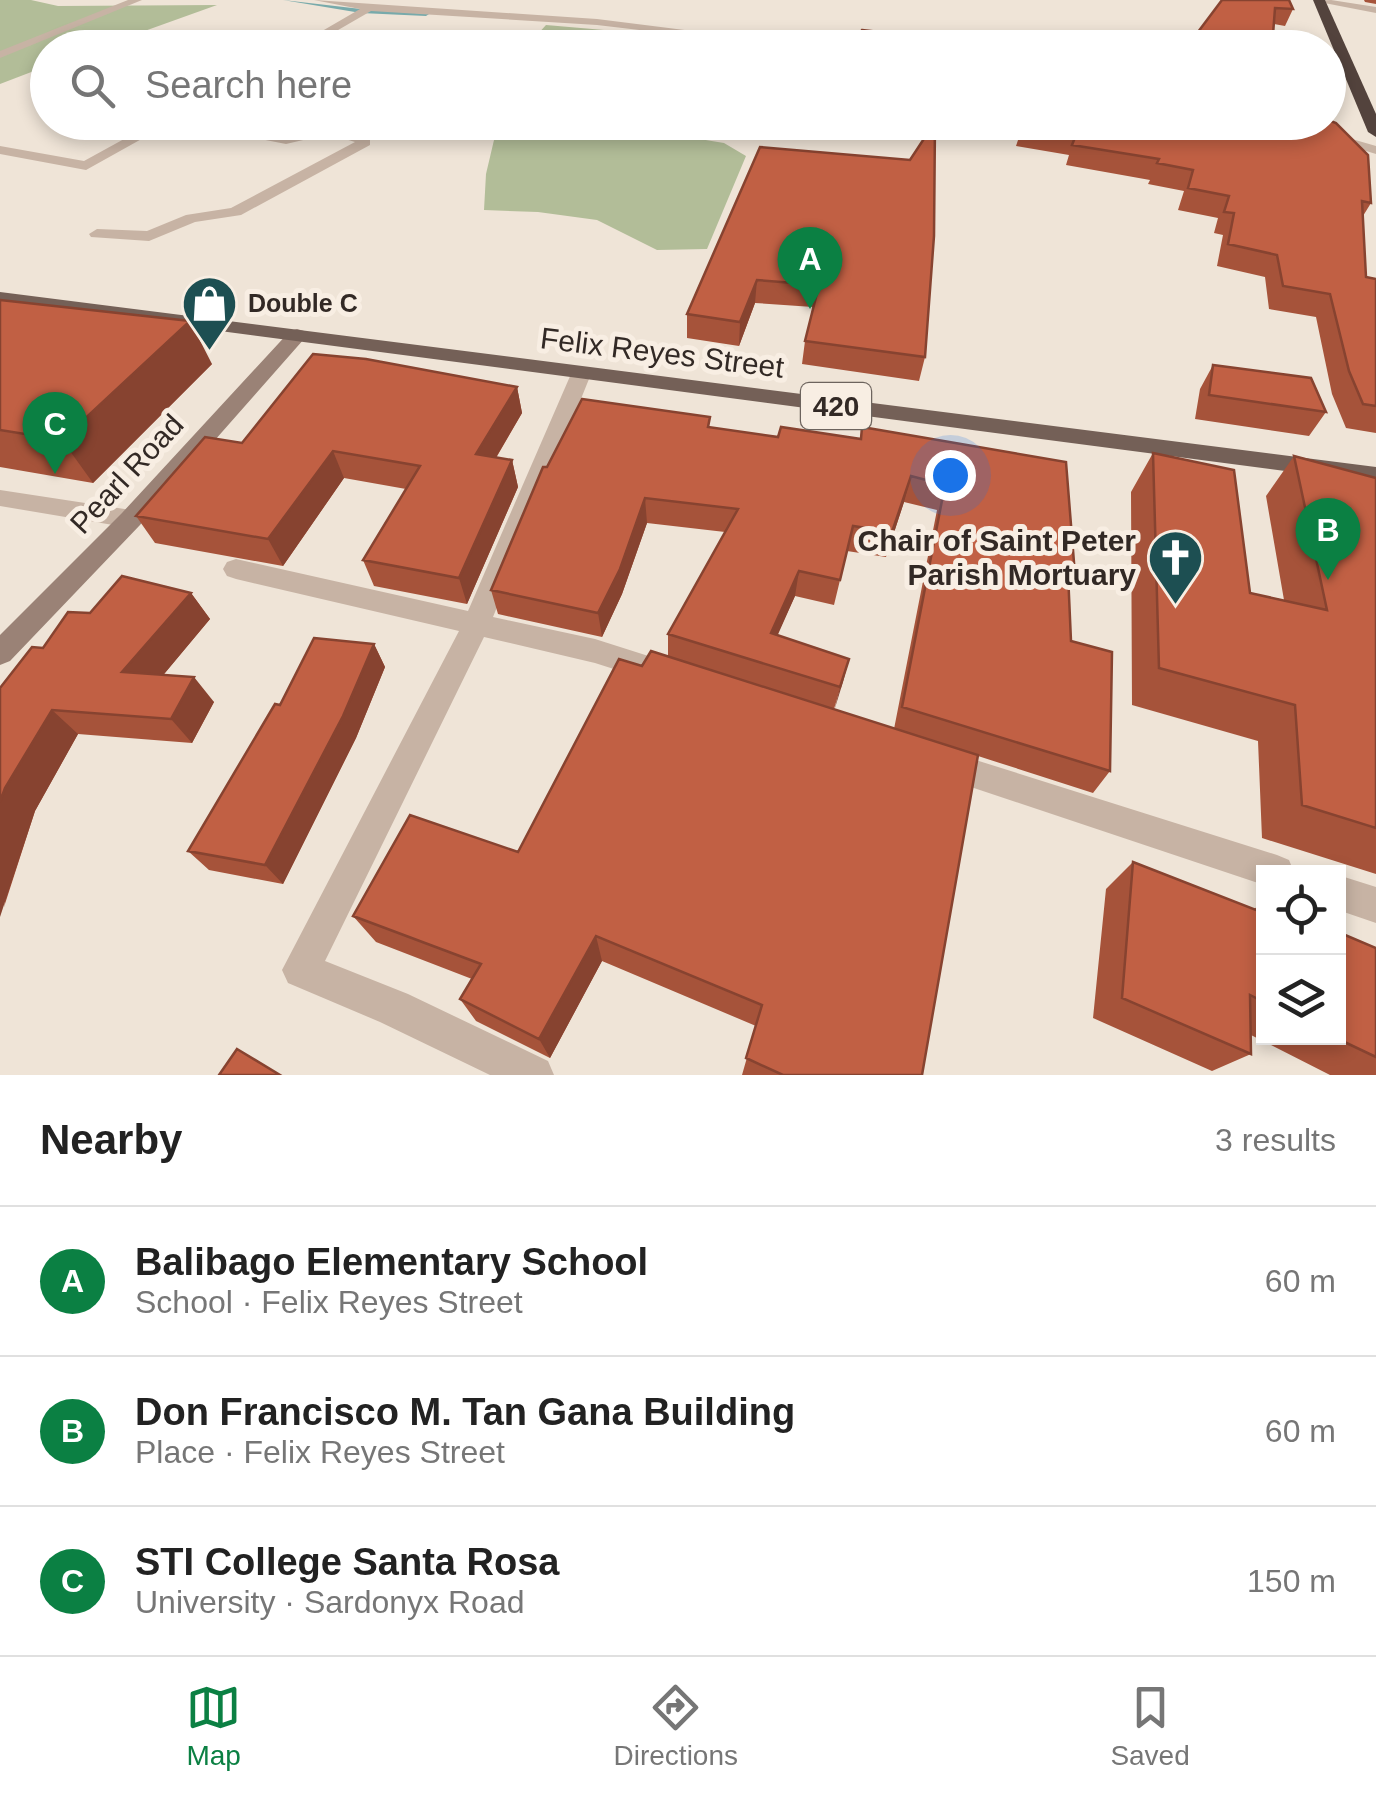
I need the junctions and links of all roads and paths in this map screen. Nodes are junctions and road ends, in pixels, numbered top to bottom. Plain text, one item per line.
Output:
1 (137, 0) edge
2 (319, 0) edge
3 (1319, 0) edge
4 (365, 10) junction
5 (1376, 10) edge
6 (62, 30) edge
7 (330, 30) edge
8 (667, 30) edge
9 (1332, 30) edge
10 (30, 43) edge
11 (0, 55) edge
12 (1346, 63) edge
13 (1376, 132) edge
14 (133, 140) edge
15 (361, 140) edge
16 (1341, 140) edge
17 (0, 150) edge
18 (1376, 150) edge
19 (97, 234) dead end
20 (0, 298) edge
21 (297, 334) junction
22 (582, 374) junction
23 (1376, 475) edge
24 (0, 498) edge
25 (131, 520) junction
26 (236, 570) dead end
27 (477, 622) junction
28 (0, 654) edge
29 (709, 688) edge
30 (918, 756) edge
31 (1256, 865) edge
32 (1346, 895) edge
33 (1376, 904) edge
34 (534, 1075) edge

1 - 6 street
2 - 4 street
3 - 5 street
3 - 9 highway
4 - 7 street
4 - 8 street
10 - 11 street
12 - 13 highway
14 - 17 street
15 - 19 street
16 - 18 street
20 - 21 main road, Felix Reyes Street / 420
21 - 22 main road, Felix Reyes Street / 420
21 - 25 street, Pearl Road
22 - 23 main road, Felix Reyes Street / 420
22 - 27 street
24 - 25 street
25 - 28 street, Pearl Road
26 - 27 street
27 - 29 street
27 - 34 street
30 - 31 street
32 - 33 street

